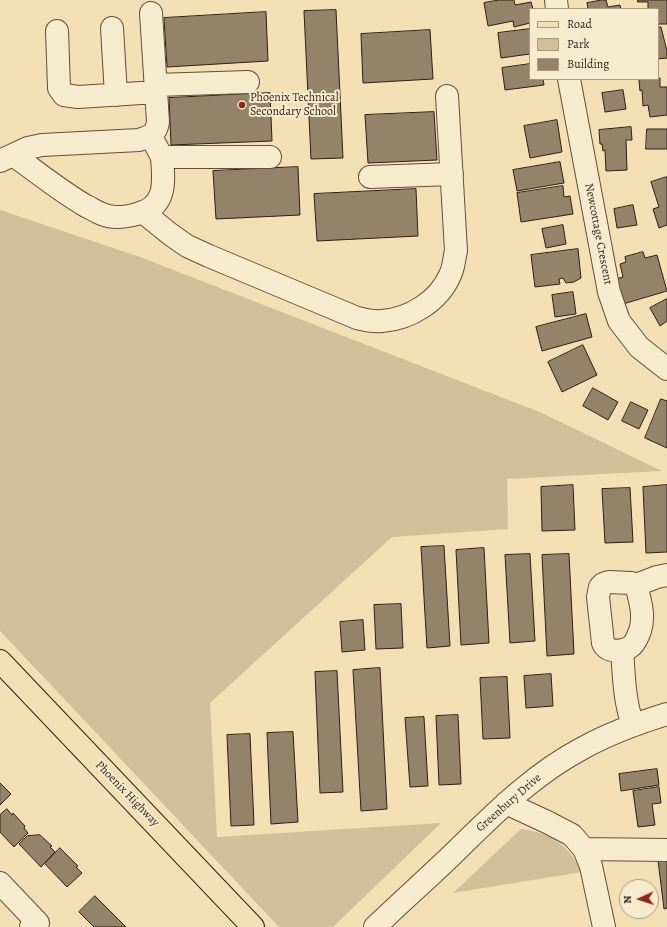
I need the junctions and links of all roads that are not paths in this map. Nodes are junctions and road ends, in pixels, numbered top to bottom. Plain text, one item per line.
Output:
1 (152, 13) dead end
2 (112, 28) dead end
3 (57, 31) dead end
4 (569, 80) edge
5 (248, 82) dead end
6 (156, 88) junction
7 (116, 94) junction
8 (446, 96) dead end
9 (150, 136) junction
10 (162, 157) junction
11 (270, 157) dead end
12 (7, 158) edge
13 (452, 174) junction
14 (370, 177) dead end
15 (144, 213) junction
16 (667, 369) edge
17 (667, 575) edge
18 (636, 585) junction
19 (622, 650) junction
20 (0, 661) edge
21 (667, 714) edge
22 (633, 724) junction
23 (506, 803) junction
24 (584, 850) junction
25 (667, 850) edge
26 (0, 883) edge
27 (38, 926) edge
28 (253, 927) edge
29 (374, 927) edge
30 (604, 927) edge

1 - 6 street
2 - 7 street
3 - 7 street
4 - 16 street, Newcottage Crescent
5 - 6 street
6 - 7 street
6 - 9 street
8 - 13 street
9 - 10 street
9 - 12 street
10 - 11 street
10 - 15 street
12 - 15 street
13 - 14 street
13 - 15 street
17 - 18 street
18 - 19 street
18 - 19 street
19 - 22 street
20 - 28 main road, Phoenix Highway
21 - 22 street, Greenbury Drive
22 - 23 street, Greenbury Drive
23 - 24 street
23 - 29 street, Greenbury Drive
24 - 25 street
24 - 30 street
26 - 27 street

